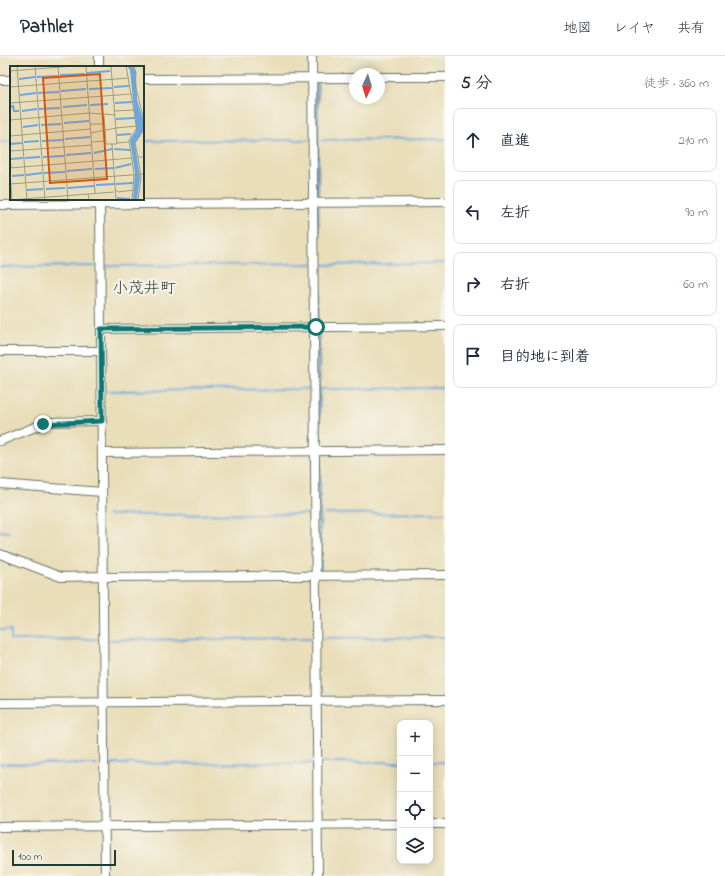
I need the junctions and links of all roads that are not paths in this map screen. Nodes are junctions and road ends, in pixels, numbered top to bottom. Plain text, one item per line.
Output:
1 (312, 56) edge
2 (385, 77) edge
3 (445, 77) edge
4 (312, 78) junction
5 (349, 78) edge
6 (144, 79) edge
7 (100, 202) edge
8 (315, 202) junction
9 (445, 202) edge
10 (0, 205) edge
11 (445, 326) edge
12 (316, 327) junction
13 (101, 329) junction
14 (0, 351) edge
15 (101, 351) junction
16 (102, 421) junction
17 (0, 442) edge
18 (445, 450) edge
19 (317, 451) junction
20 (102, 453) junction
21 (0, 484) edge
22 (102, 492) junction
23 (0, 554) edge
24 (445, 575) edge
25 (316, 576) junction
26 (103, 577) junction
27 (445, 700) edge
28 (316, 701) junction
29 (104, 702) junction
30 (0, 703) edge
31 (397, 824) edge
32 (433, 824) edge
33 (445, 824) edge
34 (320, 825) junction
35 (104, 826) junction
36 (0, 827) edge
37 (105, 876) edge
38 (318, 876) edge

1 - 4 street
2 - 3 street
4 - 5 street
4 - 6 street
4 - 8 street
7 - 8 street
7 - 10 street
7 - 13 street
8 - 9 street
8 - 12 street
11 - 12 street
12 - 13 street
12 - 19 street
13 - 15 street
14 - 15 street
15 - 16 street
16 - 17 street
16 - 20 street
18 - 19 street
19 - 20 street
19 - 25 street
20 - 22 street
21 - 22 street
22 - 26 street
23 - 26 street
24 - 25 street
25 - 26 street
25 - 28 street
26 - 29 street
27 - 28 street
28 - 29 street
28 - 34 street
29 - 30 street
29 - 35 street
31 - 34 street
32 - 33 street
34 - 35 street
34 - 38 street
35 - 36 street
35 - 37 street

